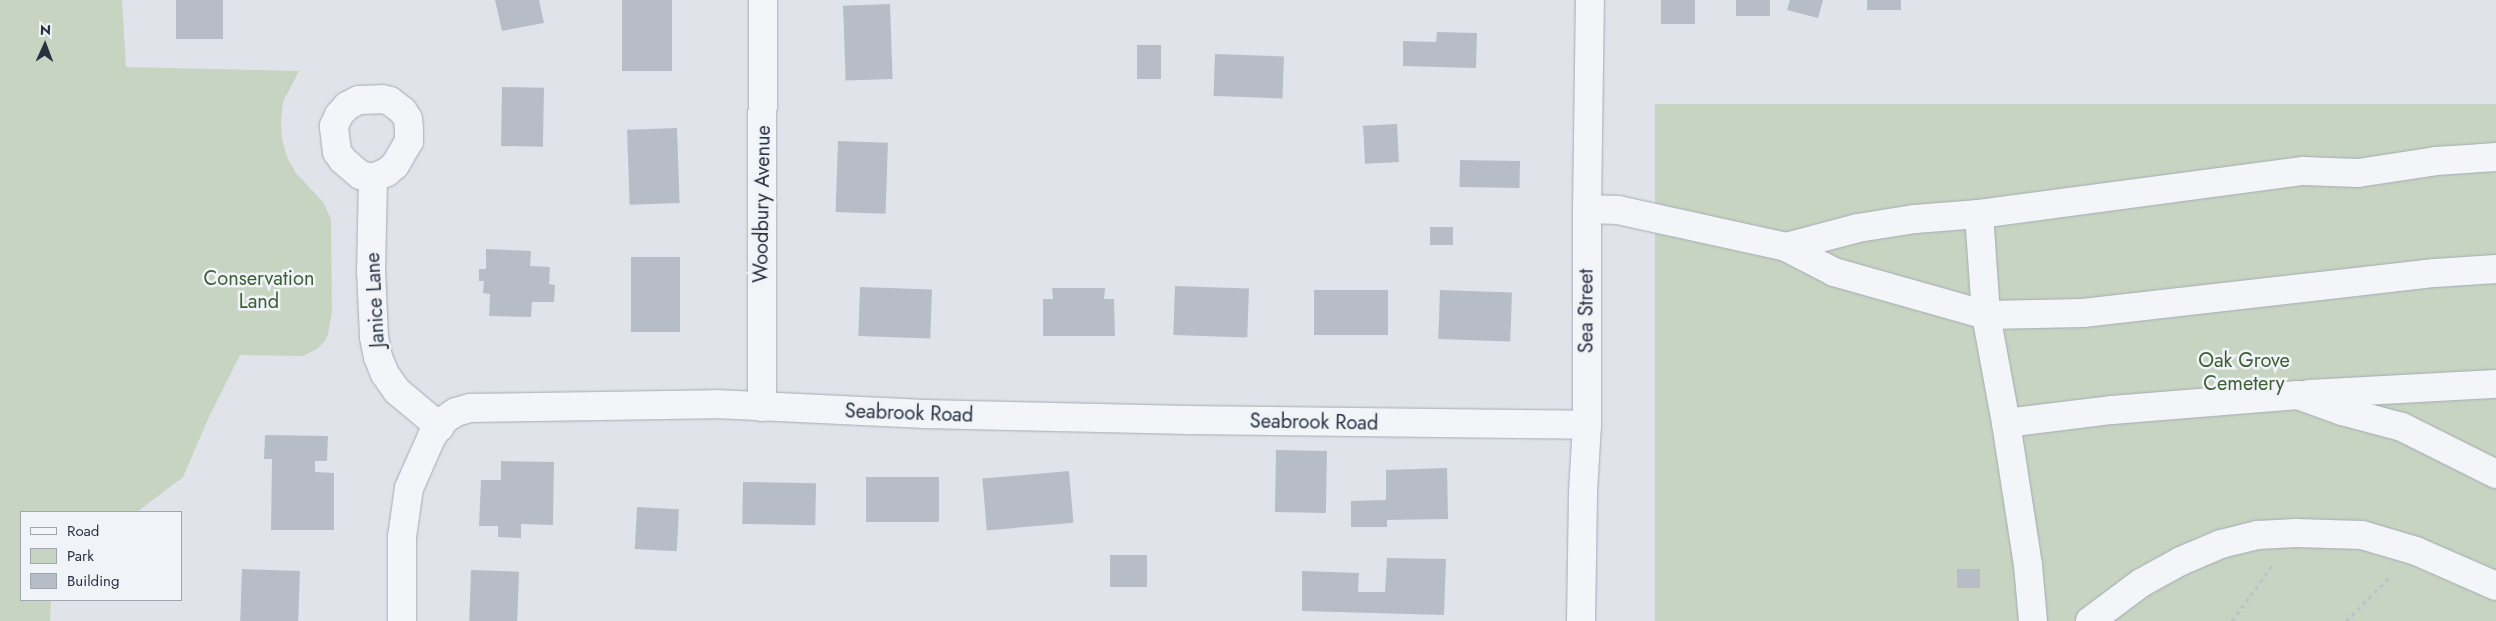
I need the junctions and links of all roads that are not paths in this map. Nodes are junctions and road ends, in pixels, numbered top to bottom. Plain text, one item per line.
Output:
1 (763, 0) edge
2 (1590, 0) edge
3 (2496, 157) edge
4 (373, 178) dead end
5 (1586, 209) junction
6 (1979, 214) junction
7 (1786, 247) junction
8 (2496, 269) edge
9 (1986, 315) junction
10 (2496, 384) edge
11 (2298, 395) junction
12 (762, 407) junction
13 (2006, 422) junction
14 (1588, 425) junction
15 (440, 427) junction
16 (2496, 474) edge
17 (2496, 586) edge
18 (402, 621) edge
19 (1581, 621) edge
20 (2033, 621) edge
21 (2090, 621) edge

1 - 12 street, Woodbury Avenue
2 - 5 street, Sea Street
3 - 6 street
4 - 15 street, Janice Lane
5 - 7 street
5 - 14 street, Sea Street
6 - 7 street
6 - 9 street
7 - 9 street
8 - 9 street
9 - 13 street
10 - 11 street
11 - 13 street
11 - 16 street
12 - 14 street, Seabrook Road
12 - 15 street, Seabrook Road
13 - 20 street
14 - 19 street, Sea Street
15 - 18 street, Seabrook Road
17 - 21 street

